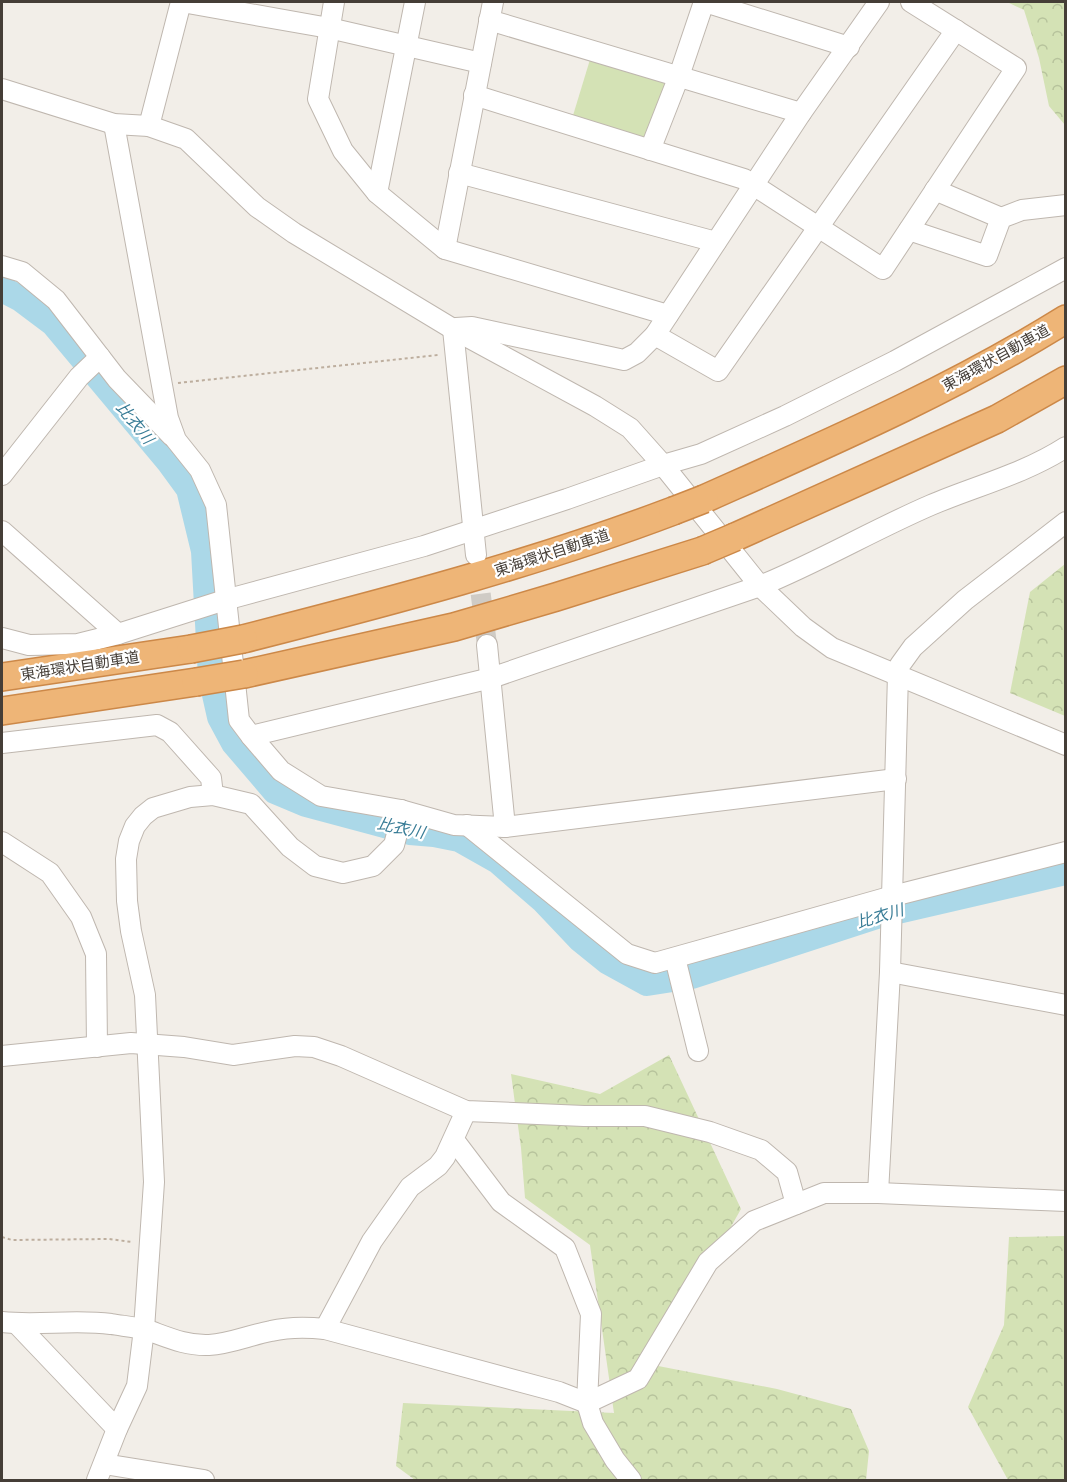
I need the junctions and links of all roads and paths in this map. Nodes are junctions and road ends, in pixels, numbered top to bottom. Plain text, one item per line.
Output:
1 (182, 2) edge
2 (334, 2) edge
3 (415, 2) edge
4 (705, 2) edge
5 (879, 2) edge
6 (911, 2) edge
7 (260, 8) edge
8 (491, 11) edge
9 (329, 28) junction
10 (956, 30) junction
11 (406, 46) junction
12 (849, 47) junction
13 (481, 63) junction
14 (679, 76) junction
15 (2, 89) edge
16 (474, 95) junction
17 (801, 112) junction
18 (114, 124) junction
19 (149, 126) junction
20 (650, 150) junction
21 (459, 173) junction
22 (754, 185) junction
23 (935, 190) junction
24 (377, 193) junction
25 (1065, 206) edge
26 (1001, 219) junction
27 (819, 227) junction
28 (909, 230) junction
29 (716, 242) junction
30 (445, 249) junction
31 (2, 266) edge
32 (1065, 268) edge
33 (668, 315) junction
34 (1065, 319) edge
35 (453, 329) junction
36 (655, 335) junction
37 (456, 354) junction
38 (100, 357) junction
39 (1065, 380) edge
40 (162, 384) junction
41 (176, 440) junction
42 (1065, 447) edge
43 (663, 465) junction
44 (2, 475) edge
45 (1065, 522) edge
46 (473, 530) junction
47 (2, 531) edge
48 (477, 555) tunnel mouth
49 (760, 586) junction
50 (225, 600) junction
51 (118, 634) junction
52 (2, 638) edge
53 (487, 645) tunnel mouth
54 (898, 674) junction
55 (2, 677) edge
56 (491, 678) junction
57 (2, 711) edge
58 (251, 736) junction
59 (2, 743) edge
60 (1065, 745) edge
61 (896, 779) junction
62 (213, 795) junction
63 (401, 810) junction
64 (467, 825) junction
65 (505, 827) junction
66 (2, 842) edge
67 (1065, 852) edge
68 (892, 896) junction
69 (675, 958) junction
70 (890, 972) junction
71 (1065, 1005) edge
72 (149, 1044) junction
73 (97, 1047) junction
74 (698, 1051) dead end
75 (2, 1056) edge
76 (466, 1111) junction
77 (454, 1140) junction
78 (878, 1193) junction
79 (1065, 1202) edge
80 (796, 1204) junction
81 (2, 1237) edge
82 (150, 1243) junction
83 (9, 1323) edge
84 (144, 1329) junction
85 (325, 1329) junction
86 (587, 1403) junction
87 (117, 1429) junction
88 (101, 1472) edge
89 (204, 1480) edge
90 (631, 1480) edge

1 - 7 street
1 - 19 street
2 - 9 street
3 - 11 street
4 - 12 street
4 - 14 street
5 - 12 street
6 - 10 street
7 - 9 street
8 - 13 street
8 - 14 street
9 - 11 street
9 - 24 street
10 - 23 street
10 - 27 street
11 - 13 street
11 - 24 street
12 - 17 street
13 - 16 street
14 - 17 street
14 - 20 street
15 - 18 street
16 - 20 street
16 - 21 street
17 - 22 street
18 - 19 street
18 - 40 street
19 - 35 street
20 - 22 street
21 - 29 street
21 - 30 street
22 - 27 street
22 - 29 street
23 - 26 street
23 - 28 street
24 - 30 street
25 - 26 street
26 - 28 street
27 - 28 street
27 - 36 street
29 - 33 street
30 - 33 street
31 - 38 street
32 - 43 street
33 - 36 street
34 - 55 highway, 東海環状自動車道, bridge
35 - 36 street
35 - 37 street
35 - 43 street
37 - 40 path
37 - 46 street
38 - 41 street
38 - 44 street
39 - 57 highway, bridge
40 - 41 street
41 - 50 street
42 - 49 street
43 - 46 street
43 - 49 street
45 - 54 street
46 - 48 street
46 - 50 street
47 - 51 street
49 - 54 street
49 - 56 street
50 - 51 street
50 - 58 street
51 - 52 street
53 - 56 street
54 - 60 street
54 - 61 street
56 - 58 street
56 - 65 street
58 - 63 street
59 - 62 street
61 - 65 street
61 - 68 street
62 - 63 street
62 - 72 street
63 - 64 street
64 - 65 street
64 - 69 street
66 - 73 street
67 - 68 street
68 - 69 street
68 - 70 street
69 - 74 street
70 - 71 street
70 - 78 street
72 - 73 street
72 - 76 street
72 - 82 street
73 - 75 street
76 - 77 street
76 - 80 street
77 - 85 street
77 - 86 street
78 - 79 street
78 - 80 street
80 - 86 street
81 - 82 path
82 - 84 street
83 - 84 street
83 - 87 street
84 - 85 street
84 - 87 street
85 - 86 street
86 - 90 street
87 - 88 street
88 - 89 street

